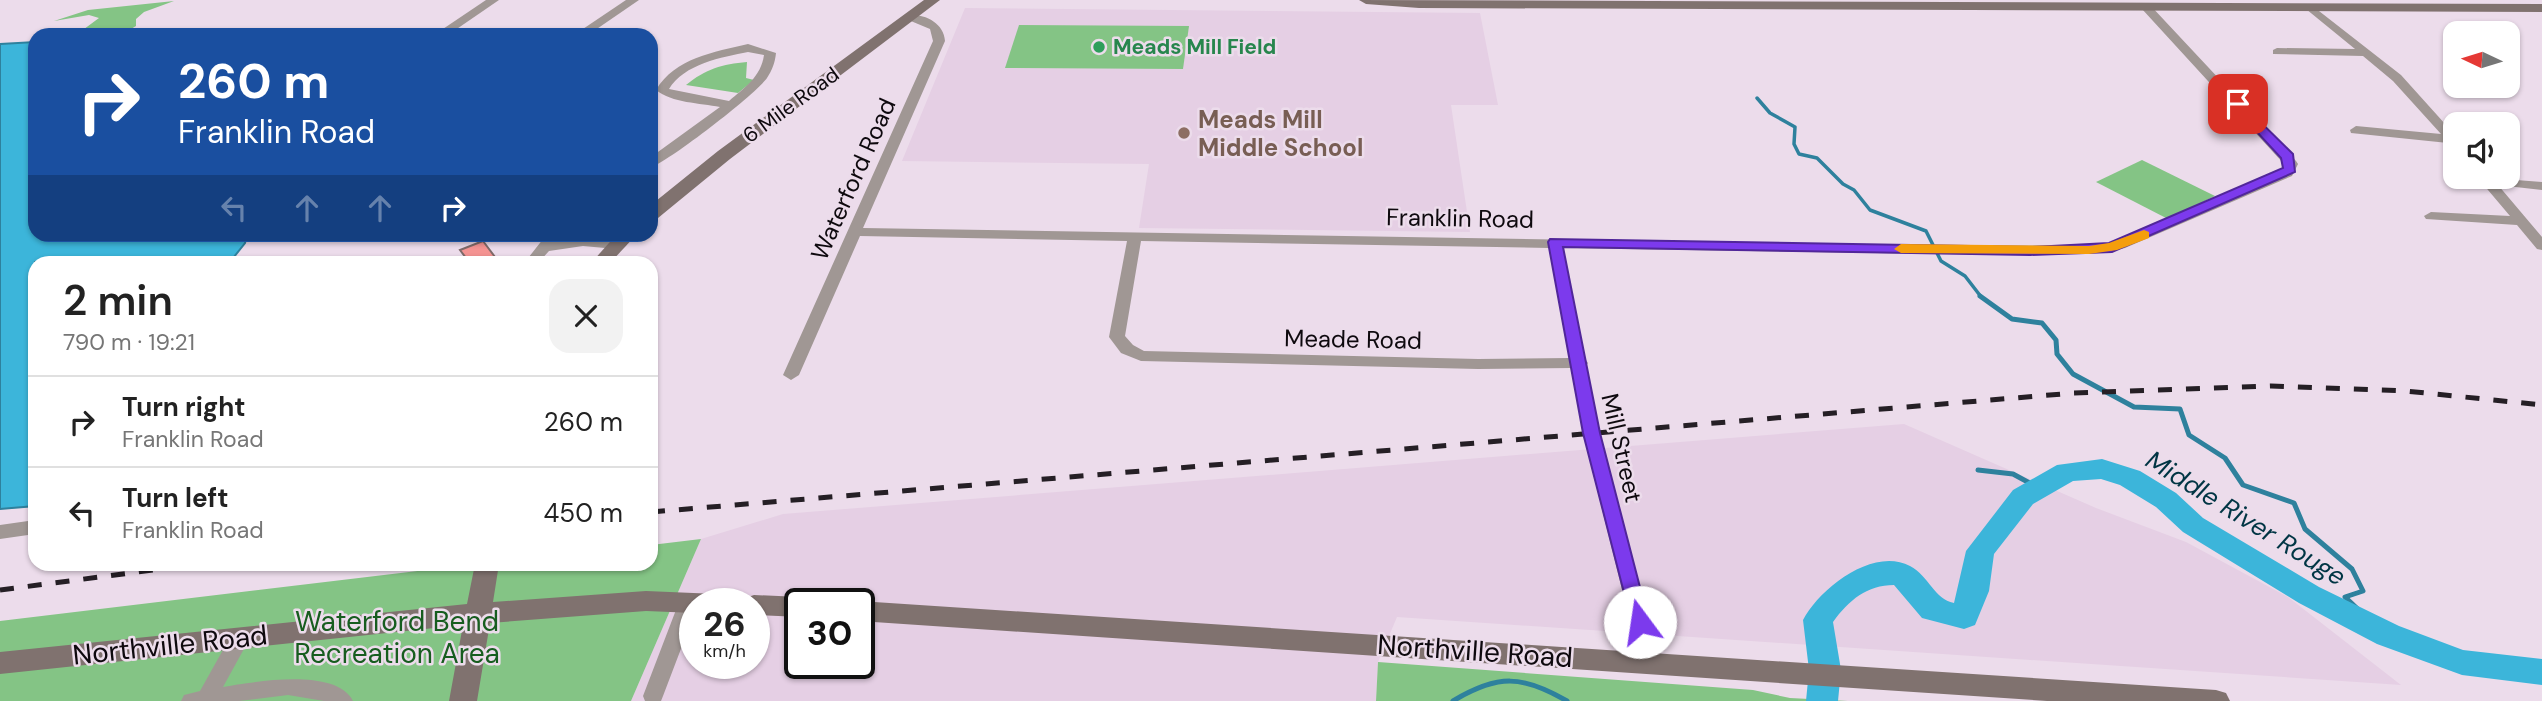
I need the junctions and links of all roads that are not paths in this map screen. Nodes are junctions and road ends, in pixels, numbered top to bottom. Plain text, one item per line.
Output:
1 (493, 0) edge
2 (633, 0) edge
3 (933, 0) edge
4 (1366, 0) edge
5 (1463, 2) edge
6 (2069, 3) edge
7 (2221, 4) edge
8 (2354, 4) edge
9 (2501, 4) edge
10 (2147, 7) junction
11 (2310, 7) junction
12 (2539, 10) edge
13 (911, 17) junction
14 (451, 28) edge
15 (591, 28) edge
16 (2277, 52) dead end
17 (2367, 52) junction
18 (731, 105) junction
19 (2443, 128) edge
20 (2356, 130) dead end
21 (2443, 140) edge
22 (658, 158) edge
23 (2520, 183) edge
24 (2542, 186) edge
25 (2494, 189) edge
26 (658, 208) edge
27 (2431, 216) dead end
28 (2520, 220) junction
29 (855, 232) junction
30 (1135, 236) junction
31 (548, 242) edge
32 (572, 242) edge
33 (620, 242) edge
34 (1555, 242) junction
35 (2542, 246) edge
36 (544, 247) junction
37 (537, 256) edge
38 (607, 256) edge
39 (1580, 363) junction
40 (791, 374) dead end
41 (28, 528) edge
42 (0, 531) edge
43 (486, 571) edge
44 (679, 602) edge
45 (875, 612) edge
46 (478, 614) junction
47 (679, 628) edge
48 (240, 638) junction
49 (1650, 662) junction
50 (0, 663) edge
51 (653, 696) dead end
52 (2078, 696) edge
53 (199, 700) edge
54 (343, 701) edge
55 (463, 701) edge
56 (2216, 701) edge

1 - 14 street
2 - 15 street
3 - 13 street, 6 Mile Road
4 - 5 street
5 - 6 street
6 - 10 street
7 - 10 street
7 - 11 street
8 - 9 street
8 - 11 street
9 - 12 street
10 - 34 street, Franklin Road
11 - 17 street
13 - 26 street, 6 Mile Road
13 - 29 street, Waterford Road
16 - 17 street
17 - 19 street
18 - 18 street
18 - 22 street
20 - 21 street
23 - 24 street
25 - 28 street
27 - 28 street
28 - 35 street
29 - 30 street, Franklin Road
29 - 40 street, Waterford Road
30 - 34 street, Franklin Road
30 - 39 street, Meade Road
31 - 36 street
32 - 36 street
33 - 38 street
34 - 39 street, Mill Street
36 - 37 street
39 - 49 street, Mill Street
41 - 42 street
43 - 46 street
44 - 46 street, Northville Road
45 - 49 street, Northville Road
46 - 48 street, Northville Road
46 - 55 street
47 - 51 street
48 - 50 street, Northville Road
48 - 53 street
49 - 52 street, Northville Road
52 - 56 street, Northville Road
53 - 54 street

